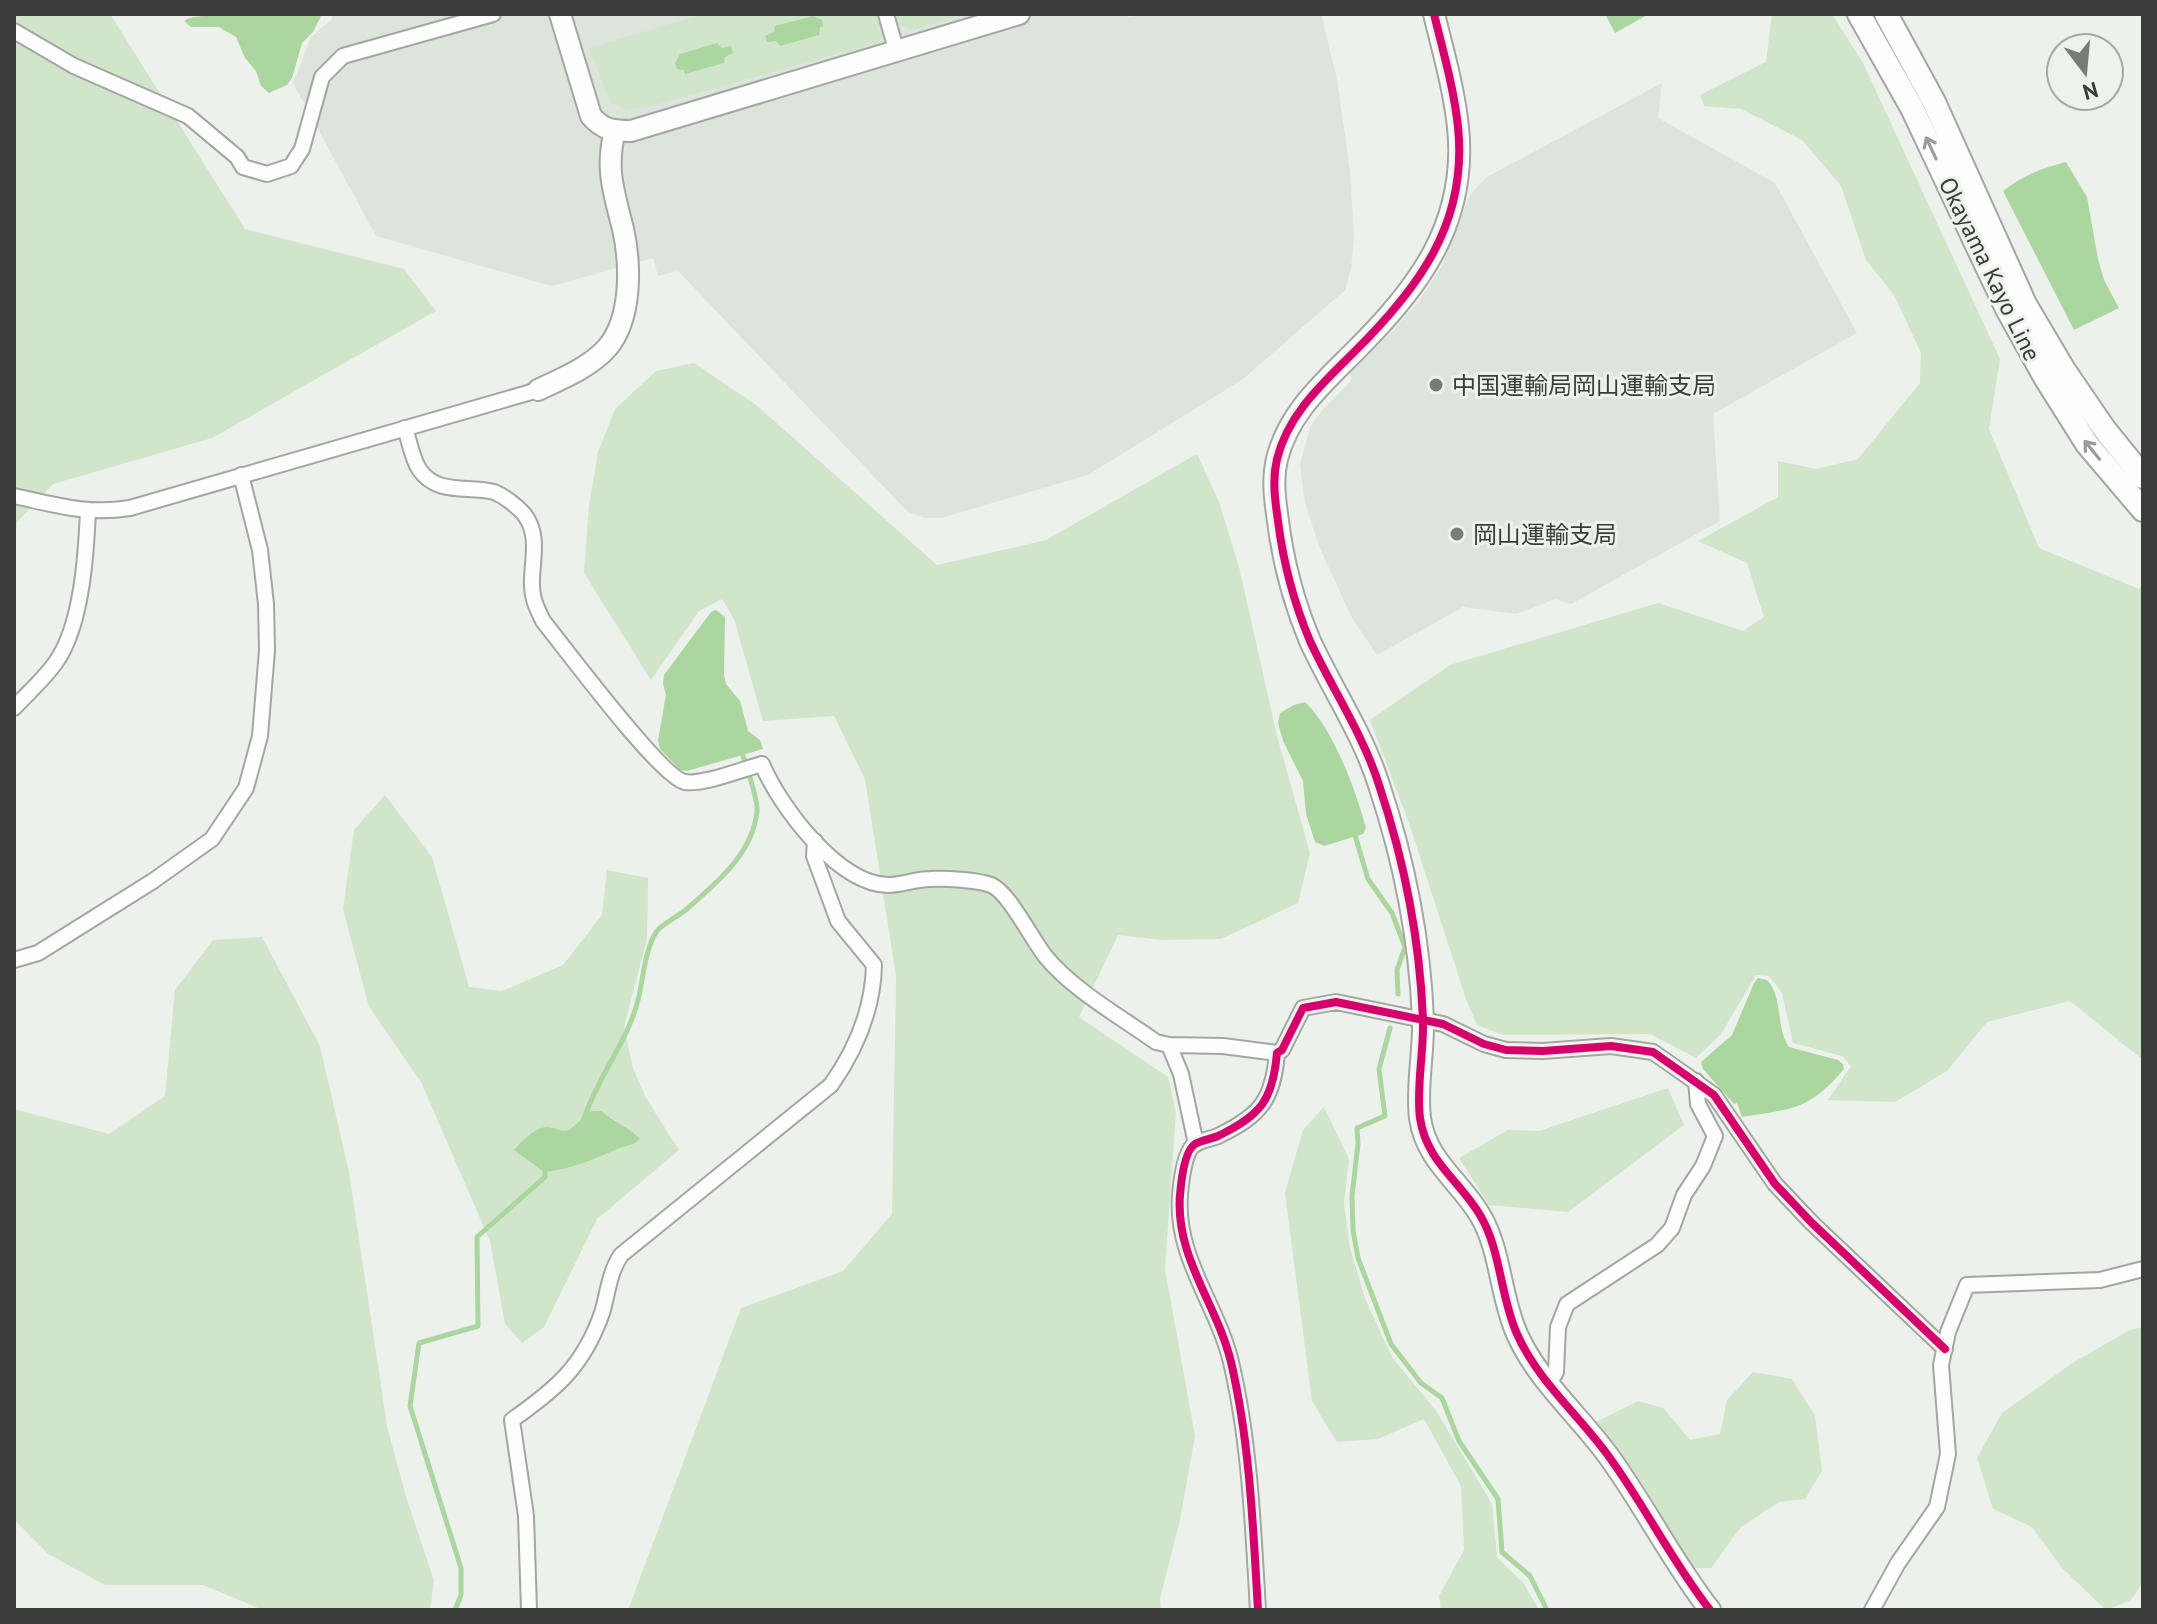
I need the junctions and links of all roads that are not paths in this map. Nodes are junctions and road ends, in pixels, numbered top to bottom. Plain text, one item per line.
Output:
1 (493, 14) edge
2 (560, 14) edge
3 (886, 14) edge
4 (1019, 14) edge
5 (1434, 14) edge
6 (1859, 14) edge
7 (1886, 14) edge
8 (14, 31) edge
9 (897, 53) junction
10 (615, 131) junction
11 (538, 390) joint
12 (405, 428) junction
13 (241, 475) junction
14 (2143, 477) edge
15 (14, 496) edge
16 (2143, 510) edge
17 (88, 511) junction
18 (14, 708) edge
19 (815, 841) junction
20 (14, 960) edge
21 (1423, 1021) junction
22 (1169, 1045) junction
23 (1277, 1053) junction
24 (1696, 1081) junction
25 (1196, 1144) junction
26 (2143, 1269) edge
27 (1945, 1349) junction
28 (1548, 1385) junction
29 (529, 1610) edge
30 (1258, 1610) edge
31 (1710, 1610) edge
32 (1872, 1610) edge

1 - 8 street
2 - 10 street
3 - 9 street
4 - 9 street
5 - 21 street
16 -> 6 main road, Okayama Kayo Line
7 - 14 main road, Okayama Kayo Line
9 - 10 street
10 - 11 street
11 - 12 street
12 - 13 street
12 - 19 street
13 - 17 street
13 - 20 street
15 - 17 street
17 - 18 street
19 - 22 street
19 - 29 street
21 - 23 street
21 - 24 street
21 - 28 street
22 - 23 street
22 - 25 street
23 - 25 street
24 - 27 street
24 - 28 street
25 - 30 street
26 - 27 street
27 - 32 street
28 - 31 street

